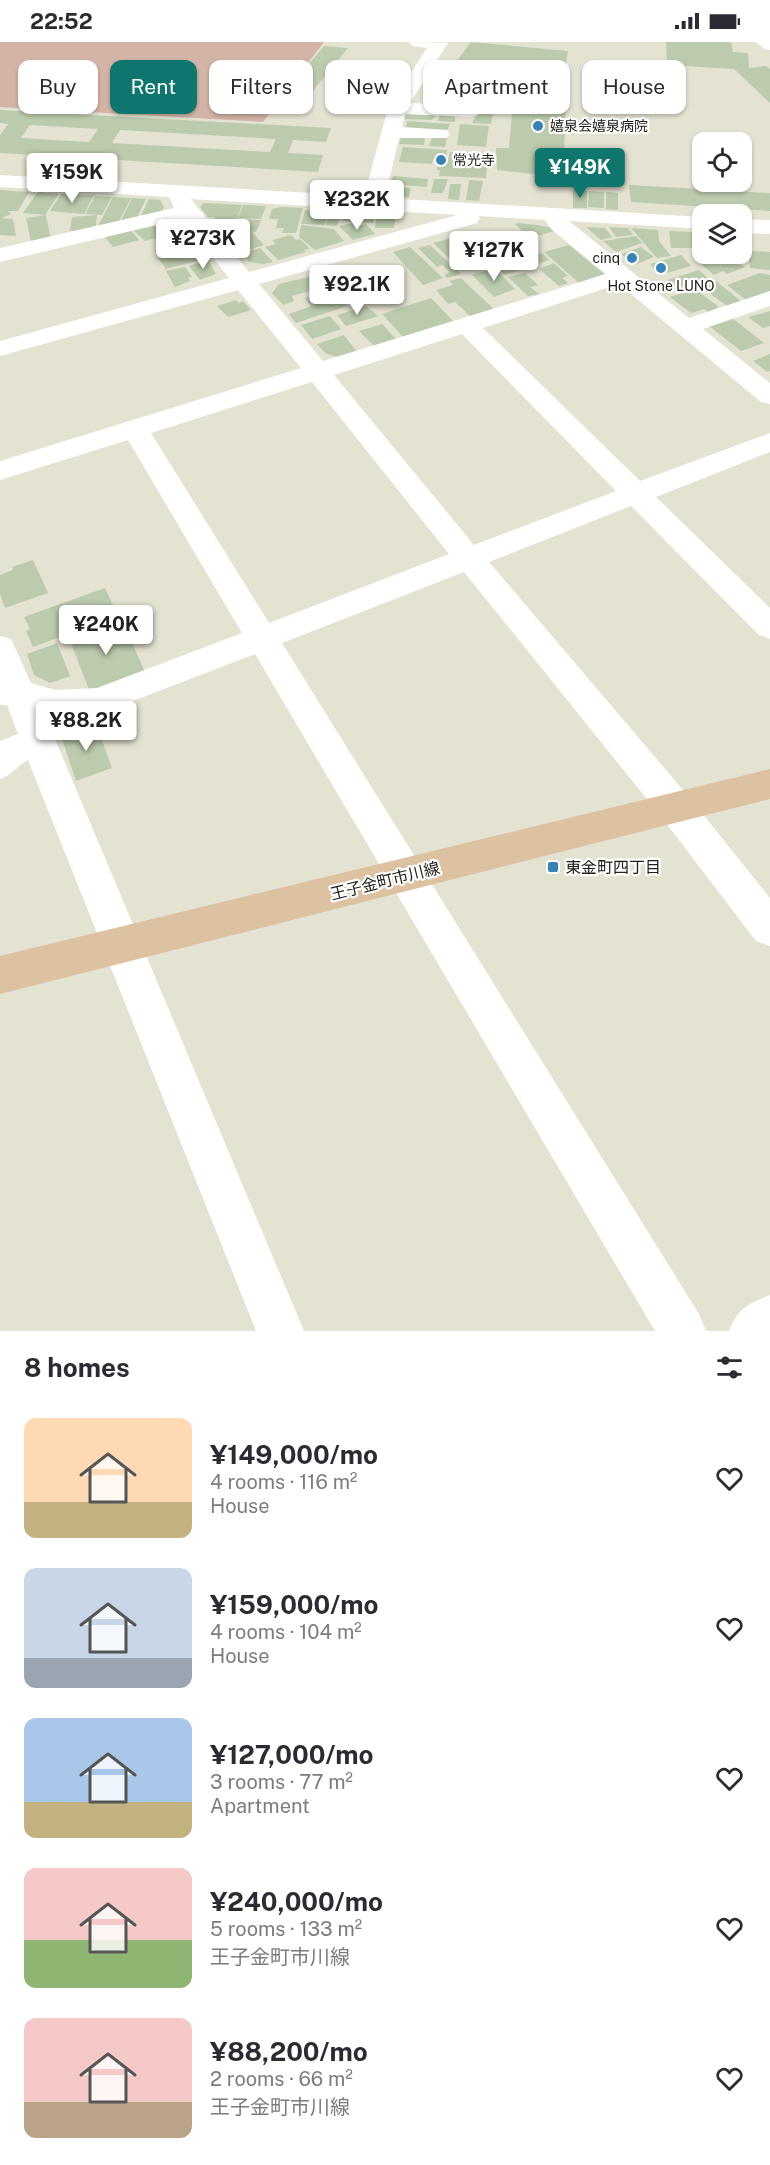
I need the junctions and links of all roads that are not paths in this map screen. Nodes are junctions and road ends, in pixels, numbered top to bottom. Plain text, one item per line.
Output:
1 (418, 42) edge
2 (765, 42) edge
3 (770, 45) edge
4 (411, 86) edge
5 (396, 114) edge
6 (391, 132) junction
7 (440, 134) dead end
8 (0, 181) edge
9 (184, 202) junction
10 (373, 204) junction
11 (495, 210) junction
12 (552, 214) junction
13 (692, 222) edge
14 (752, 226) edge
15 (770, 227) edge
16 (0, 255) edge
17 (622, 276) junction
18 (244, 281) junction
19 (770, 298) edge
20 (466, 325) junction
21 (685, 327) junction
22 (0, 350) edge
23 (318, 372) junction
24 (770, 396) edge
25 (135, 429) junction
26 (770, 442) edge
27 (0, 471) edge
28 (635, 495) junction
29 (468, 557) junction
30 (770, 627) edge
31 (261, 638) junction
32 (0, 648) edge
33 (9, 692) edge
34 (38, 741) junction
35 (0, 764) edge
36 (770, 784) edge
37 (676, 808) junction
38 (406, 876) junction
39 (770, 928) edge
40 (122, 946) junction
41 (0, 975) edge
42 (770, 1319) edge
43 (280, 1331) edge
44 (682, 1331) edge
45 (753, 1331) edge

1 - 4 street
2 - 3 street
5 - 6 street
6 - 7 street
6 - 10 street
8 - 9 street
9 - 10 street
9 - 16 street
9 - 18 street
10 - 11 street
11 - 12 street
11 - 18 street
12 - 13 street
12 - 17 street
14 - 15 street
17 - 20 street
17 - 21 street
18 - 22 street
18 - 23 street
19 - 21 street
20 - 23 street
20 - 28 street
21 - 24 street
23 - 25 street
23 - 29 street
25 - 27 street
25 - 31 street
26 - 28 street
28 - 29 street
28 - 30 street
29 - 31 street
29 - 37 street
31 - 33 street
31 - 38 street
32 - 33 street
33 - 34 street
34 - 35 street
34 - 40 street
36 - 37 main road, 王子金町市川線
37 - 38 main road, 王子金町市川線
37 - 39 street
38 - 40 main road, 王子金町市川線
38 - 44 street
40 - 41 main road, 王子金町市川線
40 - 43 street
42 - 45 street

